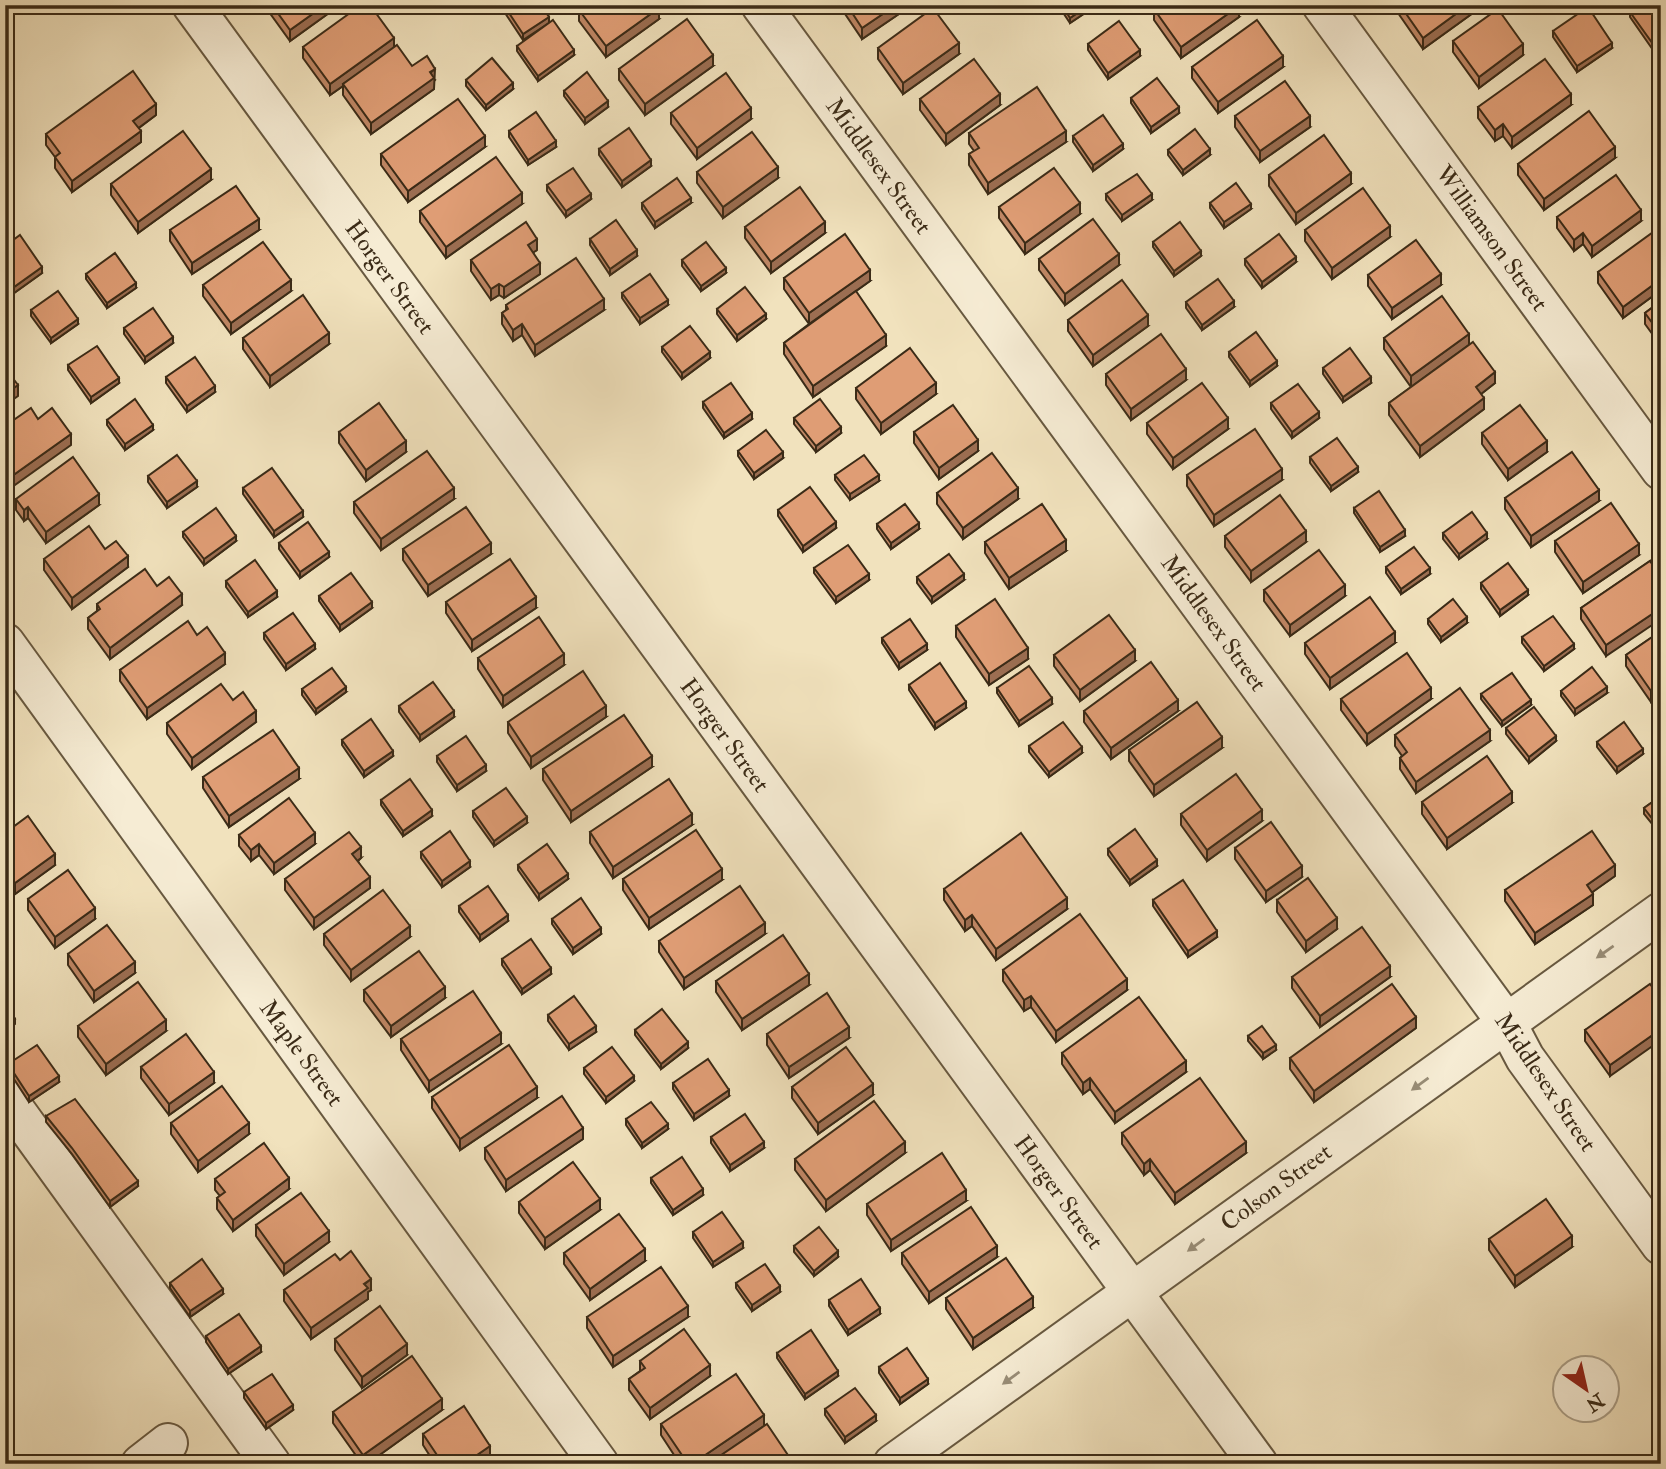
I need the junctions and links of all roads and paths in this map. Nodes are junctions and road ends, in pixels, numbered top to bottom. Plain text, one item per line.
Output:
1 (192, 5) edge
2 (761, 5) edge
3 (1322, 5) edge
4 (1661, 470) edge
5 (5, 643) edge
6 (1661, 912) edge
7 (1506, 1022) junction
8 (5, 1096) edge
9 (1661, 1245) edge
10 (1132, 1291) junction
11 (271, 1464) edge
12 (599, 1464) edge
13 (893, 1464) edge
14 (1258, 1464) edge

1 - 10 street, Horger Street
2 - 7 street, Middlesex Street
3 - 4 street, Williamson Street
5 - 12 street, Maple Street
6 -> 7 street, Colson Street
7 - 9 street, Middlesex Street
7 -> 10 street, Colson Street
8 - 11 street
10 -> 13 street, Colson Street
10 - 14 street, Horger Street

